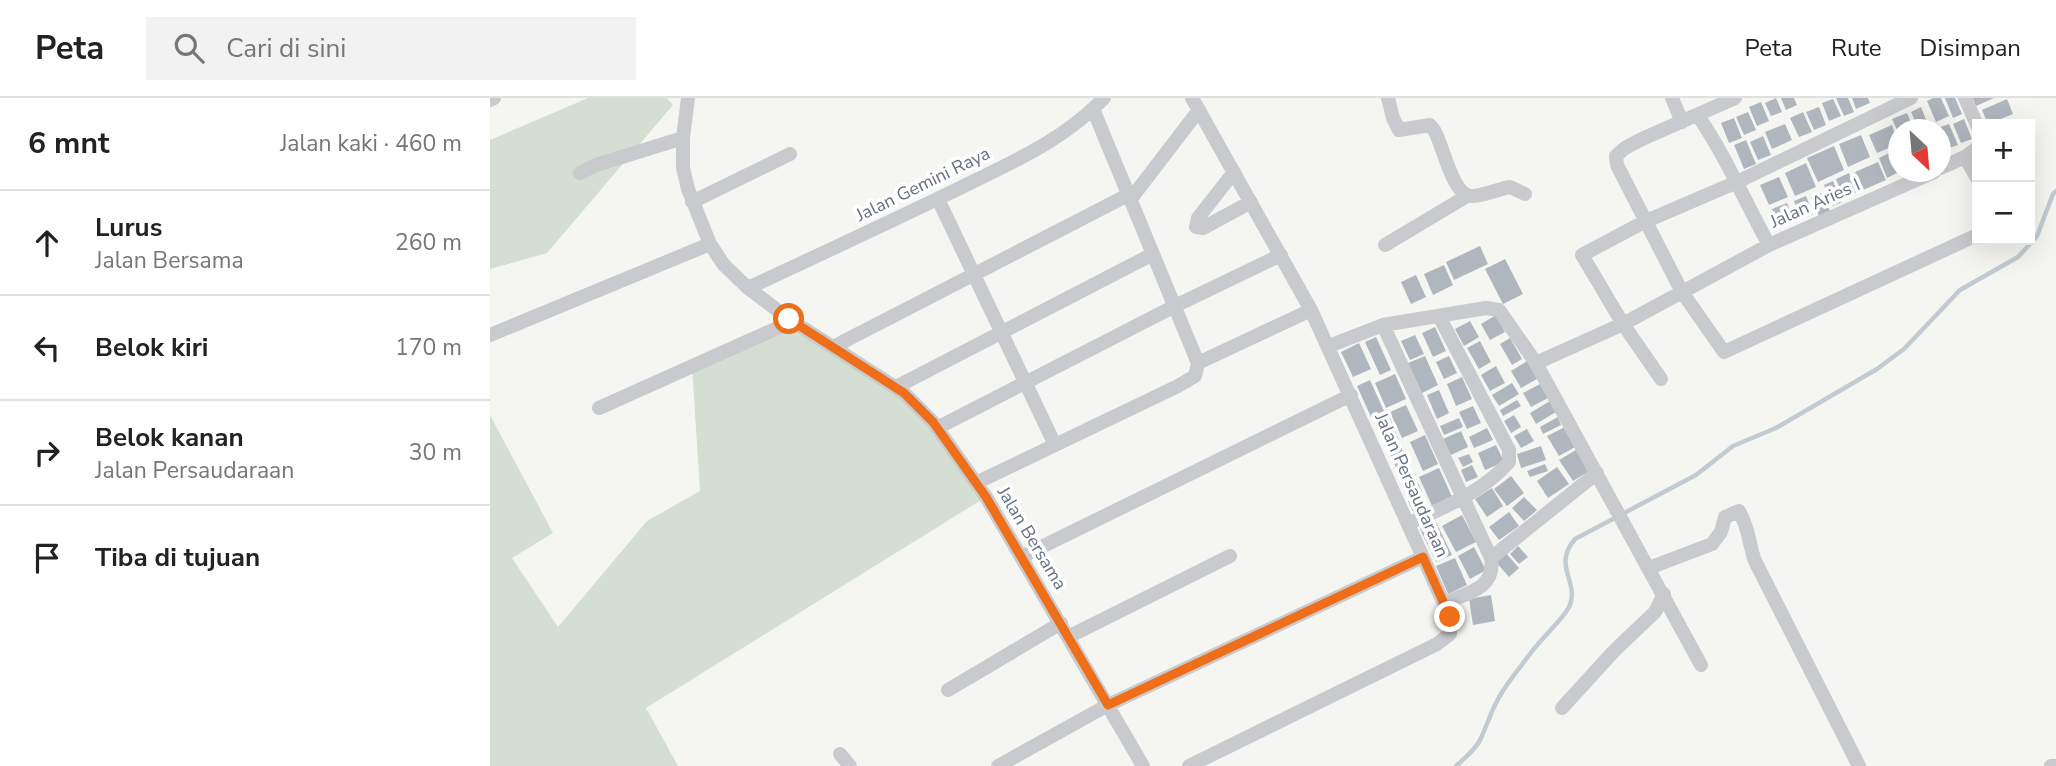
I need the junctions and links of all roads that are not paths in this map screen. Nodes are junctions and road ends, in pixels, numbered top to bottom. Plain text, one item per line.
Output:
1 (688, 98) edge
2 (1104, 98) edge
3 (1388, 98) edge
4 (1672, 98) edge
5 (1735, 98) edge
6 (1911, 98) edge
7 (1965, 98) edge
8 (1196, 104) edge
9 (1093, 109) junction
10 (1698, 116) junction
11 (1974, 119) edge
12 (1682, 122) junction
13 (682, 138) junction
14 (1971, 153) edge
15 (790, 154) dead end
16 (1951, 163) edge
17 (1234, 172) junction
18 (580, 173) dead end
19 (1737, 182) junction
20 (1911, 182) edge
21 (1525, 194) dead end
22 (1467, 196) junction
23 (1130, 197) junction
24 (938, 199) junction
25 (692, 202) junction
26 (1251, 202) junction
27 (1644, 222) junction
28 (1972, 237) edge
29 (710, 244) junction
30 (1385, 244) dead end
31 (1769, 244) junction
32 (1153, 254) junction
33 (1281, 255) junction
34 (974, 274) junction
35 (748, 288) junction
36 (1682, 292) junction
37 (1175, 306) junction
38 (1311, 310) junction
39 (1439, 316) junction
40 (793, 321) junction
41 (1623, 324) junction
42 (1384, 325) junction
43 (1002, 333) junction
44 (490, 335) edge
45 (1329, 346) junction
46 (833, 347) junction
47 (1198, 363) junction
48 (1536, 363) junction
49 (1661, 379) dead end
50 (1025, 383) junction
51 (896, 387) junction
52 (1351, 395) junction
53 (599, 408) dead end
54 (937, 428) junction
55 (1055, 445) junction
56 (1597, 473) junction
57 (976, 483) junction
58 (1464, 498) junction
59 (1408, 524) junction
60 (1230, 556) dead end
61 (1021, 557) junction
62 (1423, 557) junction
63 (1491, 558) junction
64 (1649, 568) junction
65 (1664, 594) junction
66 (1444, 603) junction
67 (1060, 623) junction
68 (1069, 637) junction
69 (1701, 665) dead end
70 (948, 690) dead end
71 (1108, 705) junction
72 (1562, 708) dead end
73 (840, 754) dead end
74 (850, 766) edge
75 (998, 766) edge
76 (1143, 766) edge
77 (1189, 766) edge
78 (1859, 766) edge

1 - 13 street, Jalan Bersama
2 - 9 street, Jalan Gemini Raya
3 - 22 street
4 - 12 street
5 - 10 street
6 - 19 street
7 - 11 street
8 - 17 street, Jalan Persaudaraan
8 - 23 street
9 - 23 street
9 - 24 street, Jalan Gemini Raya
10 - 12 street
10 - 19 street, Jalan Aries I
12 - 27 street
13 - 18 street
13 - 25 street, Jalan Bersama
14 - 16 street
15 - 25 street
17 - 26 street, Jalan Persaudaraan
17 - 26 street
19 - 27 street
19 - 31 street, Jalan Aries I
20 - 31 street, Jalan Aries I
21 - 22 street
22 - 30 street
23 - 32 street
23 - 34 street
24 - 34 street
24 - 35 street, Jalan Gemini Raya
25 - 29 street, Jalan Bersama
26 - 33 street, Jalan Persaudaraan
27 - 36 street
27 - 41 street
28 - 36 street
29 - 35 street, Jalan Bersama
29 - 44 street
31 - 36 street
32 - 37 street
32 - 43 street
33 - 37 street
33 - 38 street, Jalan Persaudaraan
34 - 43 street
34 - 46 street
35 - 40 street, Jalan Bersama
36 - 41 street
37 - 47 street
37 - 50 street
38 - 45 street, Jalan Persaudaraan
38 - 47 street
39 - 42 street
39 - 48 street
39 - 58 street
40 - 46 street, Jalan Bersama
40 - 53 street
41 - 48 street
41 - 49 street
42 - 45 street
42 - 58 street
43 - 50 street
43 - 51 street
45 - 52 street, Jalan Persaudaraan
46 - 51 street, Jalan Bersama
47 - 55 street
48 - 56 street
50 - 54 street
50 - 55 street
51 - 54 street, Jalan Bersama
52 - 59 street, Jalan Persaudaraan
52 - 61 street
54 - 57 street, Jalan Bersama
55 - 57 street
56 - 63 street
56 - 64 street
57 - 61 street, Jalan Bersama
58 - 59 street
58 - 63 street
59 - 62 street, Jalan Persaudaraan
60 - 68 street
61 - 67 street, Jalan Bersama
62 - 66 street, Jalan Persaudaraan
62 - 71 street
63 - 66 street
64 - 65 street
64 - 78 street
65 - 69 street
65 - 72 street
66 - 77 street, Jalan Persaudaraan
67 - 68 street, Jalan Bersama
67 - 70 street
68 - 71 street, Jalan Bersama
71 - 75 street
71 - 76 street, Jalan Bersama
73 - 74 street

